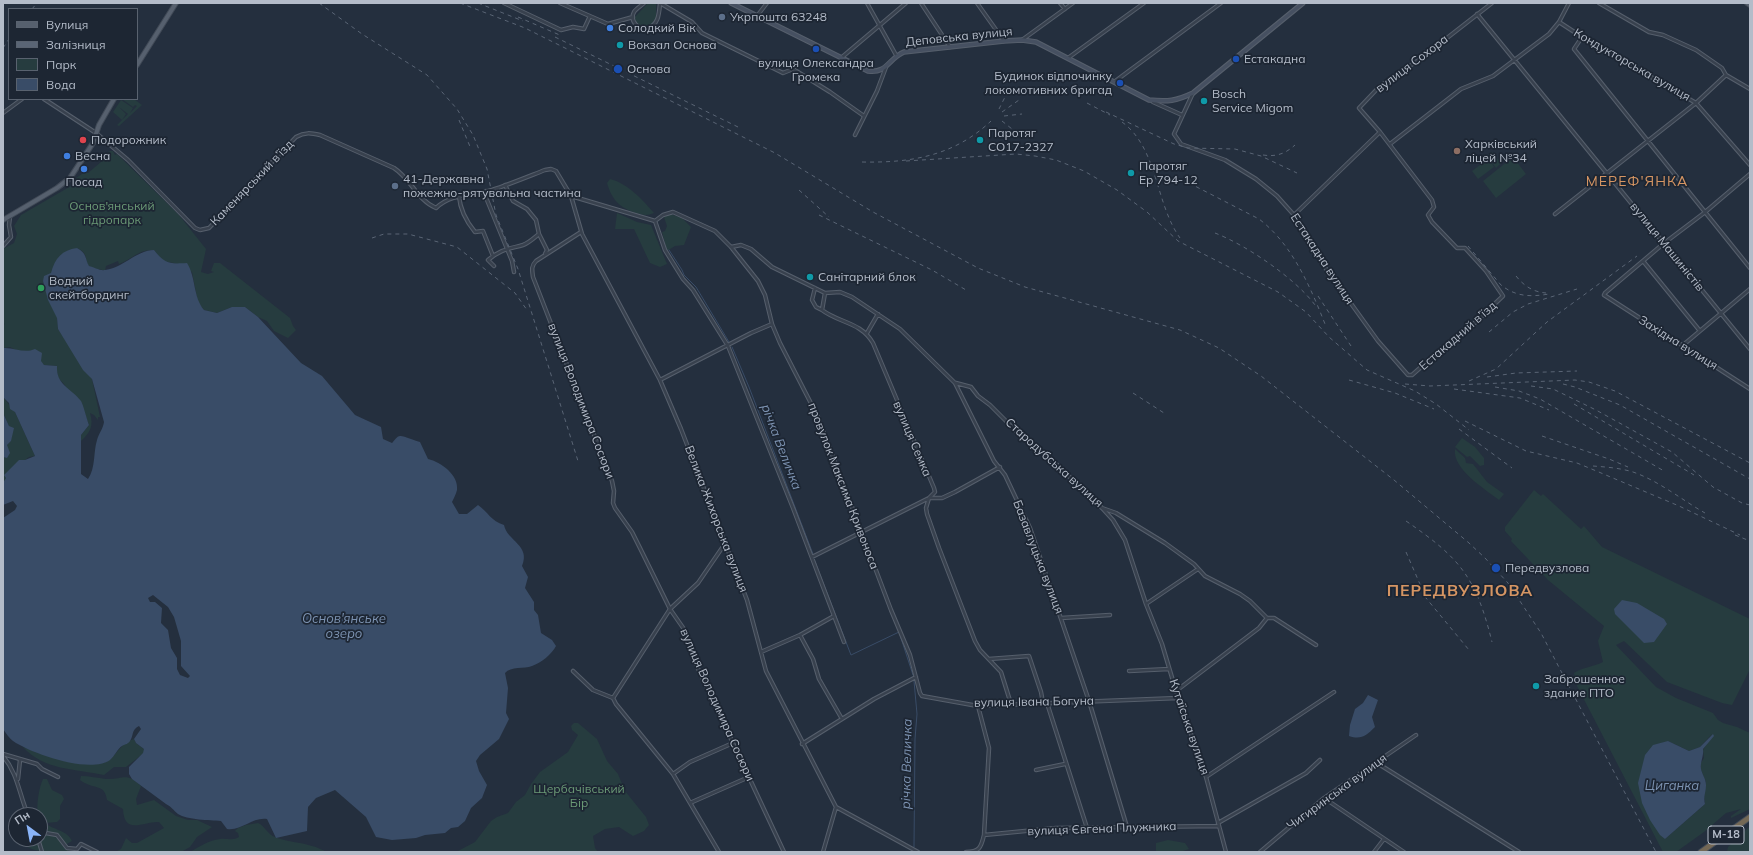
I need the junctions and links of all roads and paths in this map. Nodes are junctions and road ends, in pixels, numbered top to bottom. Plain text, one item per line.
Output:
1 (176, 3) edge
2 (504, 3) edge
3 (560, 3) edge
4 (644, 3) edge
5 (660, 3) edge
6 (731, 3) edge
7 (767, 3) edge
8 (867, 3) edge
9 (906, 3) edge
10 (921, 3) edge
11 (977, 3) edge
12 (1060, 3) edge
13 (1073, 3) edge
14 (1144, 3) edge
15 (1221, 3) edge
16 (1302, 3) edge
17 (1492, 3) edge
18 (1569, 3) edge
19 (1599, 3) edge
20 (1747, 3) edge
21 (1750, 5) edge
22 (1065, 9) junction
23 (1477, 14) junction
24 (590, 16) junction
25 (633, 16) junction
26 (756, 16) junction
27 (1559, 22) junction
28 (880, 26) junction
29 (1582, 37) junction
30 (1022, 40) junction
31 (1004, 41) junction
32 (950, 47) junction
33 (896, 56) junction
34 (841, 58) junction
35 (1068, 58) junction
36 (1516, 60) junction
37 (138, 62) edge
38 (886, 68) junction
39 (1726, 75) junction
40 (1114, 82) junction
41 (1750, 89) edge
42 (1193, 93) junction
43 (21, 100) edge
44 (46, 100) edge
45 (113, 100) edge
46 (1149, 100) junction
47 (1696, 103) junction
48 (3, 114) edge
49 (1182, 115) junction
50 (864, 116) junction
51 (1380, 132) junction
52 (96, 133) junction
53 (855, 135) dead end
54 (1647, 141) junction
55 (1390, 144) junction
56 (1750, 165) edge
57 (1608, 173) junction
58 (1750, 174) edge
59 (505, 185) junction
60 (486, 191) junction
61 (459, 196) junction
62 (571, 196) junction
63 (1704, 213) junction
64 (1555, 214) dead end
65 (11, 215) junction
66 (1294, 215) junction
67 (3, 220) edge
68 (655, 221) junction
69 (581, 232) junction
70 (539, 234) junction
71 (1663, 244) junction
72 (3, 246) edge
73 (731, 247) junction
74 (507, 248) junction
75 (545, 255) junction
76 (493, 256) junction
77 (1643, 261) junction
78 (494, 266) dead end
79 (1750, 268) edge
80 (514, 272) dead end
81 (815, 288) junction
82 (1750, 289) edge
83 (825, 293) junction
84 (822, 310) junction
85 (878, 314) junction
86 (1721, 314) junction
87 (772, 324) junction
88 (1700, 331) junction
89 (867, 333) junction
90 (728, 346) junction
91 (1682, 346) junction
92 (1750, 349) edge
93 (1412, 375) joint
94 (660, 380) junction
95 (955, 383) junction
96 (1750, 389) edge
97 (1000, 467) junction
98 (929, 498) junction
99 (1102, 508) junction
100 (863, 533) junction
101 (725, 545) junction
102 (812, 557) junction
103 (1198, 569) junction
104 (1146, 604) junction
105 (670, 609) junction
106 (1110, 615) dead end
107 (834, 616) junction
108 (1061, 618) junction
109 (1267, 618) junction
110 (800, 635) junction
111 (844, 642) dead end
112 (1316, 645) dead end
113 (761, 652) junction
114 (989, 659) junction
115 (1169, 669) junction
116 (573, 671) dead end
117 (1129, 671) dead end
118 (916, 677) junction
119 (1176, 691) junction
120 (1334, 692) dead end
121 (613, 698) junction
122 (1178, 698) junction
123 (1089, 701) junction
124 (1045, 703) junction
125 (1011, 704) junction
126 (978, 706) junction
127 (842, 719) junction
128 (1416, 735) dead end
129 (733, 744) junction
130 (802, 744) junction
131 (3, 755) edge
132 (20, 760) junction
133 (1320, 760) dead end
134 (1377, 763) junction
135 (1065, 764) junction
136 (1036, 770) dead end
137 (673, 774) junction
138 (58, 777) dead end
139 (749, 777) junction
140 (1206, 777) junction
141 (17, 782) junction
142 (1324, 798) junction
143 (690, 803) junction
144 (24, 807) edge
145 (836, 807) junction
146 (1750, 817) edge
147 (1219, 824) junction
148 (1127, 827) junction
149 (1087, 828) junction
150 (48, 833) edge
151 (984, 835) junction
152 (1384, 839) junction
153 (97, 852) edge
154 (719, 852) edge
155 (784, 852) edge
156 (823, 852) edge
157 (918, 852) edge
158 (966, 852) edge
159 (1226, 852) edge
160 (1260, 852) edge
161 (1374, 852) edge
162 (1404, 852) edge
163 (1519, 852) edge
164 (1701, 852) edge

1 - 37 main road
2 - 24 street
3 - 24 street
4 - 25 street
5 - 25 street
5 - 50 street
6 - 26 main road
7 - 26 street
8 - 28 street
9 - 28 street
10 - 32 street
11 - 31 street
12 - 22 street
13 - 22 street
14 - 35 street
15 - 40 street
16 - 42 main road
17 - 23 street, вулиця Сохора
18 - 27 street
19 - 39 street
20 - 21 main road
22 - 30 street
23 - 36 street, вулиця Машиністів
23 - 51 street, вулиця Сохора
24 - 25 street
26 - 34 main road
27 - 29 street, Кондукторська вулиця
27 - 36 street
28 - 33 street
28 - 34 street
29 - 47 street, Кондукторська вулиця
29 - 54 street
30 - 31 main road, Деповська вулиця
30 - 35 main road, Деповська вулиця
31 - 32 main road, Деповська вулиця
32 - 33 main road, Деповська вулиця
33 - 38 main road, Деповська вулиця
34 - 38 main road
35 - 40 main road, Деповська вулиця
36 - 55 street
36 - 57 street, вулиця Машиністів
38 - 50 street, Деповська вулиця
39 - 41 street
39 - 47 street
40 - 46 main road, Деповська вулиця
42 - 46 main road
42 - 49 street, Естакадна вулиця
43 - 48 street
44 - 52 street
45 - 52 main road
46 - 49 street
47 - 54 street
47 - 56 street, Кондукторська вулиця
49 - 66 street, Естакадна вулиця
50 - 53 street, Деповська вулиця
51 - 55 street, Естакадний в’їзд
51 - 66 street
52 - 61 street, Каменярський в’їзд
52 - 65 main road
54 - 57 street
54 - 63 street
55 - 93 street, Естакадний в’їзд
57 - 64 street
57 - 71 street, вулиця Машиністів
58 - 63 street
59 - 60 street
59 - 62 street, Велика Жихорська вулиця
59 - 70 street
60 - 61 street
60 - 74 street
61 - 76 street
62 - 68 street
62 - 69 street, Велика Жихорська вулиця
63 - 71 street
63 - 79 street
65 - 67 main road
65 - 72 street
66 - 93 street, Естакадна вулиця
68 - 73 street, провулок Максима Кривоноса
68 - 90 street
69 - 75 street
69 - 94 street, Велика Жихорська вулиця
70 - 74 street
70 - 75 street
71 - 77 street
71 - 86 street, вулиця Машиністів
73 - 81 street
73 - 87 street, провулок Максима Кривоноса
74 - 76 street
74 - 80 street
75 - 105 street, вулиця Володимира Сосюри
76 - 78 street
77 - 88 street
77 - 91 street, Західна вулиця
81 - 83 street
81 - 84 street
82 - 86 street
83 - 84 street
83 - 85 street, Базавлуцька вулиця
84 - 89 street
85 - 89 street
85 - 95 street, Базавлуцька вулиця
86 - 88 street
86 - 92 street, вулиця Машиністів
87 - 90 street
87 - 100 street, провулок Максима Кривоноса
88 - 91 street
89 - 98 street, вулиця Семка
90 - 94 street
90 - 102 street
91 - 96 street, Західна вулиця
94 - 101 street, Велика Жихорська вулиця
95 - 97 street, Базавлуцька вулиця
95 - 99 street, Стародубська вулиця
97 - 98 street
97 - 108 street, Базавлуцька вулиця
98 - 100 street
98 - 114 street, вулиця Семка
99 - 103 street, Стародубська вулиця
99 - 104 street, Кутаїська вулиця
100 - 102 street
100 - 118 street, провулок Максима Кривоноса
101 - 105 street
101 - 113 street, Велика Жихорська вулиця
102 - 107 street
103 - 104 street
103 - 109 street, Стародубська вулиця
104 - 115 street, Кутаїська вулиця
105 - 121 street
105 - 129 street, вулиця Володимира Сосюри
106 - 108 street
107 - 110 street
107 - 111 street
108 - 123 street, Базавлуцька вулиця
109 - 112 street, Стародубська вулиця
109 - 119 street
110 - 113 street
110 - 127 street
113 - 130 street, Велика Жихорська вулиця
114 - 124 street
114 - 125 street, вулиця Семка
115 - 117 street
115 - 119 street, Кутаїська вулиця
116 - 121 street
118 - 126 street, вулиця Івана Богуна
118 - 127 street
119 - 122 street, Кутаїська вулиця
120 - 140 street
121 - 137 street
122 - 123 street, вулиця Івана Богуна
122 - 140 street, Кутаїська вулиця
123 - 124 street, вулиця Івана Богуна
123 - 148 street, Базавлуцька вулиця
124 - 125 street, вулиця Івана Богуна
124 - 135 street
125 - 126 street, вулиця Івана Богуна
126 - 151 street
127 - 130 street
128 - 134 street, Чигиринська вулиця
129 - 137 street
129 - 139 street, вулиця Володимира Сосюри
130 - 145 street, Велика Жихорська вулиця
131 - 132 street
131 - 141 street
132 - 138 street
132 - 141 street
133 - 147 street
134 - 142 street, Чигиринська вулиця
134 - 163 street
135 - 136 street
135 - 149 street
137 - 143 street
139 - 143 street
139 - 155 street, вулиця Володимира Сосюри
140 - 147 street, Кутаїська вулиця
141 - 144 street
142 - 152 street
142 - 160 street, Чигиринська вулиця
143 - 154 street
145 - 156 street
145 - 157 street
146 - 164 highway, М-18
147 - 148 street, вулиця Євгена Плужника
147 - 159 street, Кутаїська вулиця
148 - 149 street, вулиця Євгена Плужника
149 - 151 street, вулиця Євгена Плужника
150 - 153 street
151 - 158 street
152 - 161 street
152 - 162 street

